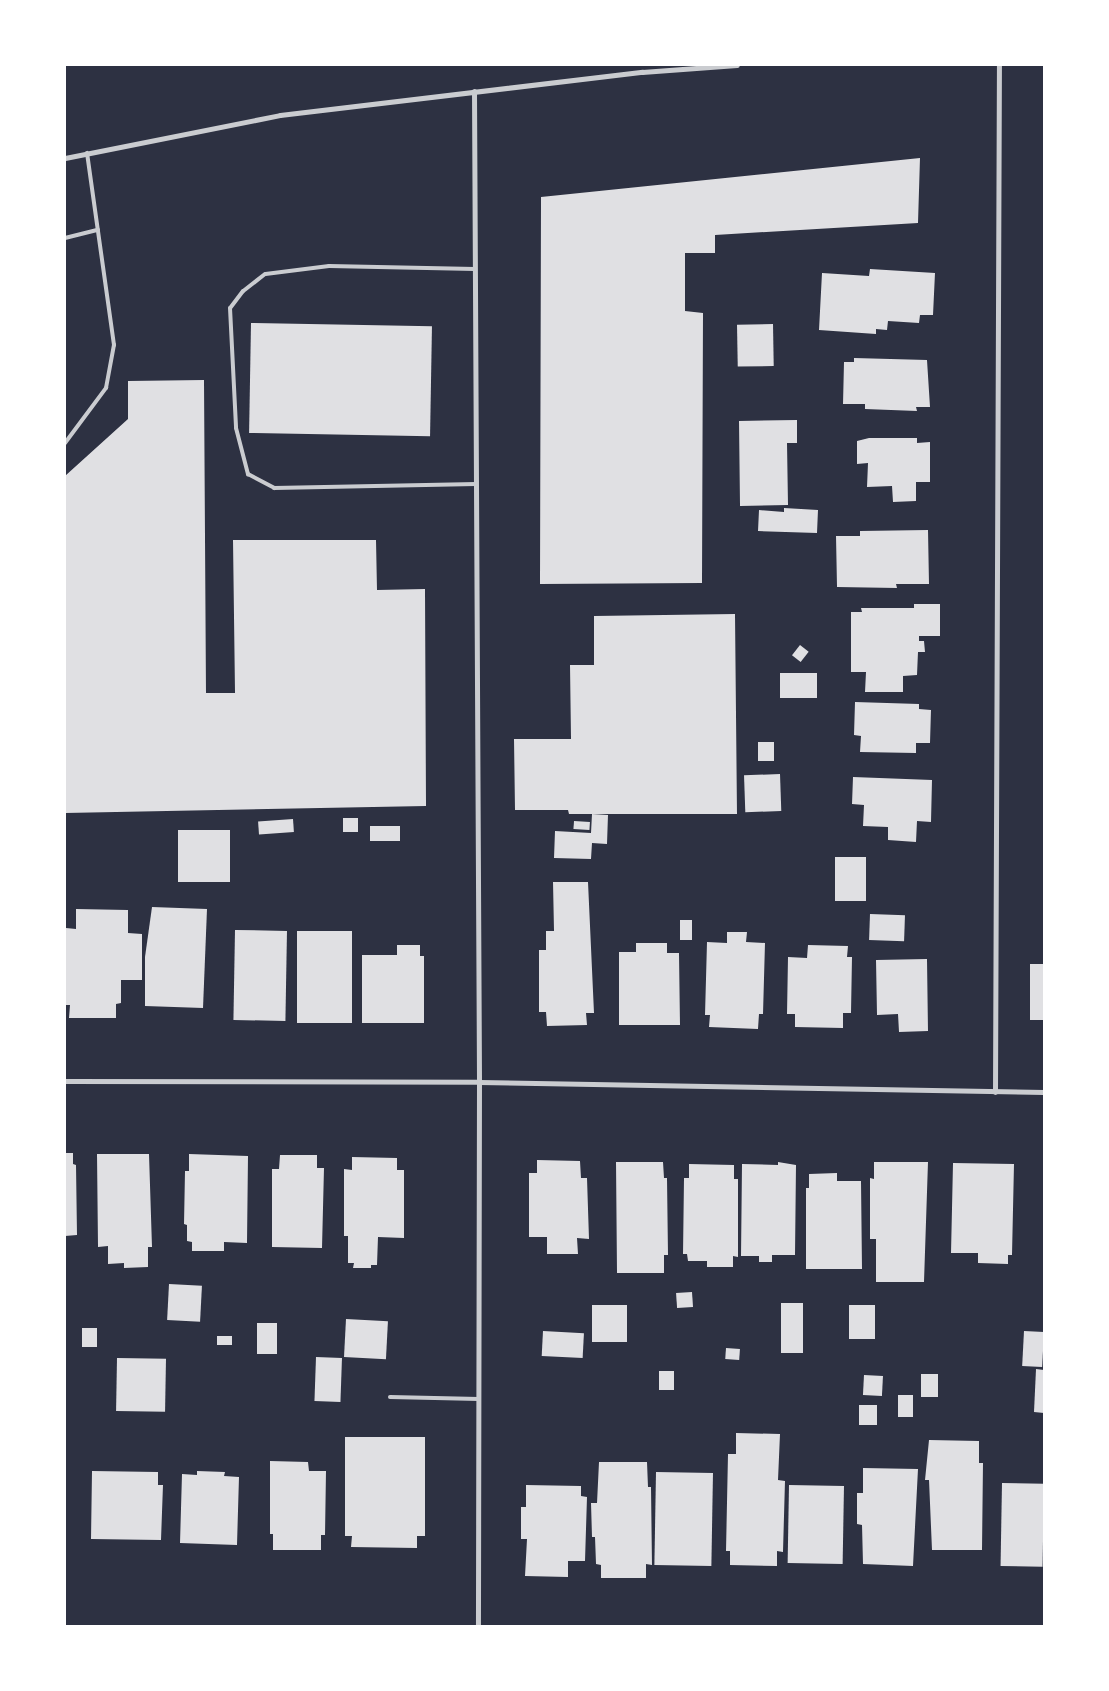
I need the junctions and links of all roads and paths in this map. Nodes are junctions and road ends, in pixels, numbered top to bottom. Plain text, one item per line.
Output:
1 (641, 65) edge
2 (737, 65) edge
3 (999, 65) edge
4 (642, 72) junction
5 (474, 91) junction
6 (87, 153) junction
7 (65, 158) edge
8 (98, 230) junction
9 (65, 238) edge
10 (475, 270) junction
11 (65, 443) edge
12 (476, 484) junction
13 (65, 1081) edge
14 (479, 1082) junction
15 (995, 1092) junction
16 (1044, 1092) edge
17 (390, 1397) dead end
18 (479, 1399) junction
19 (478, 1626) edge

1 - 4 lane
2 - 4 street
3 - 15 street
4 - 5 street
5 - 6 street
5 - 10 street
6 - 7 street
6 - 8 lane
8 - 9 lane
8 - 11 lane
10 - 12 street
10 - 12 lane
12 - 14 street
13 - 14 street
14 - 15 street
14 - 18 street
15 - 16 street
17 - 18 lane
18 - 19 street

